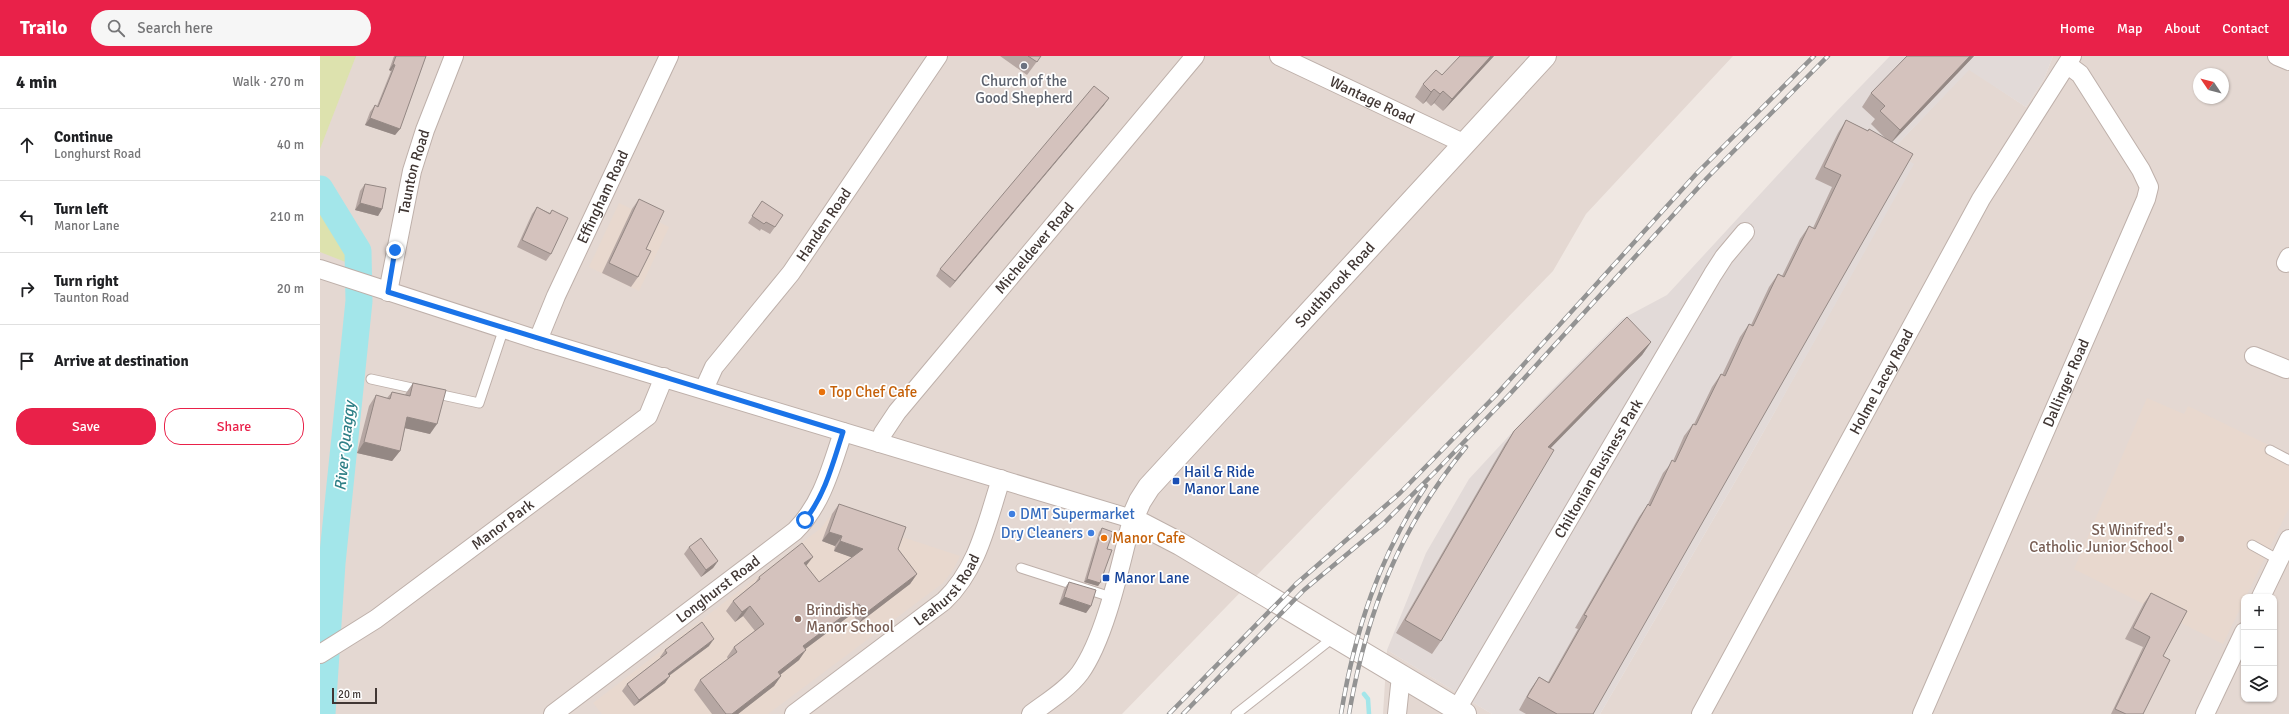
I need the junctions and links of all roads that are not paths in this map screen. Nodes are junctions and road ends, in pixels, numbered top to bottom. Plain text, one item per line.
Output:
1 (454, 56) edge
2 (670, 56) edge
3 (938, 56) edge
4 (1195, 56) edge
5 (1279, 56) edge
6 (1546, 56) edge
7 (2277, 56) edge
8 (2070, 60) edge
9 (2289, 61) edge
10 (1465, 144) junction
11 (1745, 232) dead end
12 (320, 269) edge
13 (388, 292) junction
14 (504, 328) junction
15 (538, 340) junction
16 (2254, 356) dead end
17 (2288, 368) edge
18 (664, 377) junction
19 (371, 378) dead end
20 (704, 389) junction
21 (843, 432) junction
22 (879, 443) junction
23 (2270, 450) dead end
24 (2289, 460) edge
25 (1000, 479) junction
26 (1132, 519) junction
27 (2289, 539) edge
28 (2252, 545) dead end
29 (2279, 560) junction
30 (1021, 568) dead end
31 (2262, 594) edge
32 (1111, 597) junction
33 (1334, 637) junction
34 (2241, 638) edge
35 (320, 654) edge
36 (1401, 676) junction
37 (1461, 712) edge
38 (553, 714) edge
39 (794, 714) edge
40 (1031, 714) edge
41 (1236, 714) edge
42 (1398, 714) edge
43 (1701, 714) edge
44 (1922, 714) edge
45 (2205, 714) edge

1 - 13 street, Taunton Road
2 - 15 street, Effingham Road
3 - 20 street, Handen Road
4 - 22 street, Micheldever Road
5 - 10 street, Wantage Road
6 - 10 street, Southbrook Road
7 - 9 street
8 - 43 street, Holme Lacey Road
8 - 44 street, Dallinger Road
10 - 26 street, Southbrook Road
11 - 37 street, Chiltonian Business Park
12 - 13 street
13 - 14 street
14 - 15 street
14 - 19 lane
15 - 18 street
16 - 17 street
18 - 20 street
18 - 35 street, Manor Park
20 - 21 street
21 - 22 street
21 - 38 street, Longhurst Road
22 - 25 street
23 - 24 lane
25 - 26 street
25 - 39 street, Leahurst Road
26 - 32 street
26 - 33 street
27 - 29 street
28 - 29 lane
29 - 31 street
30 - 32 lane
32 - 40 street
33 - 36 street
33 - 41 lane
34 - 45 street
36 - 37 street
36 - 42 street

